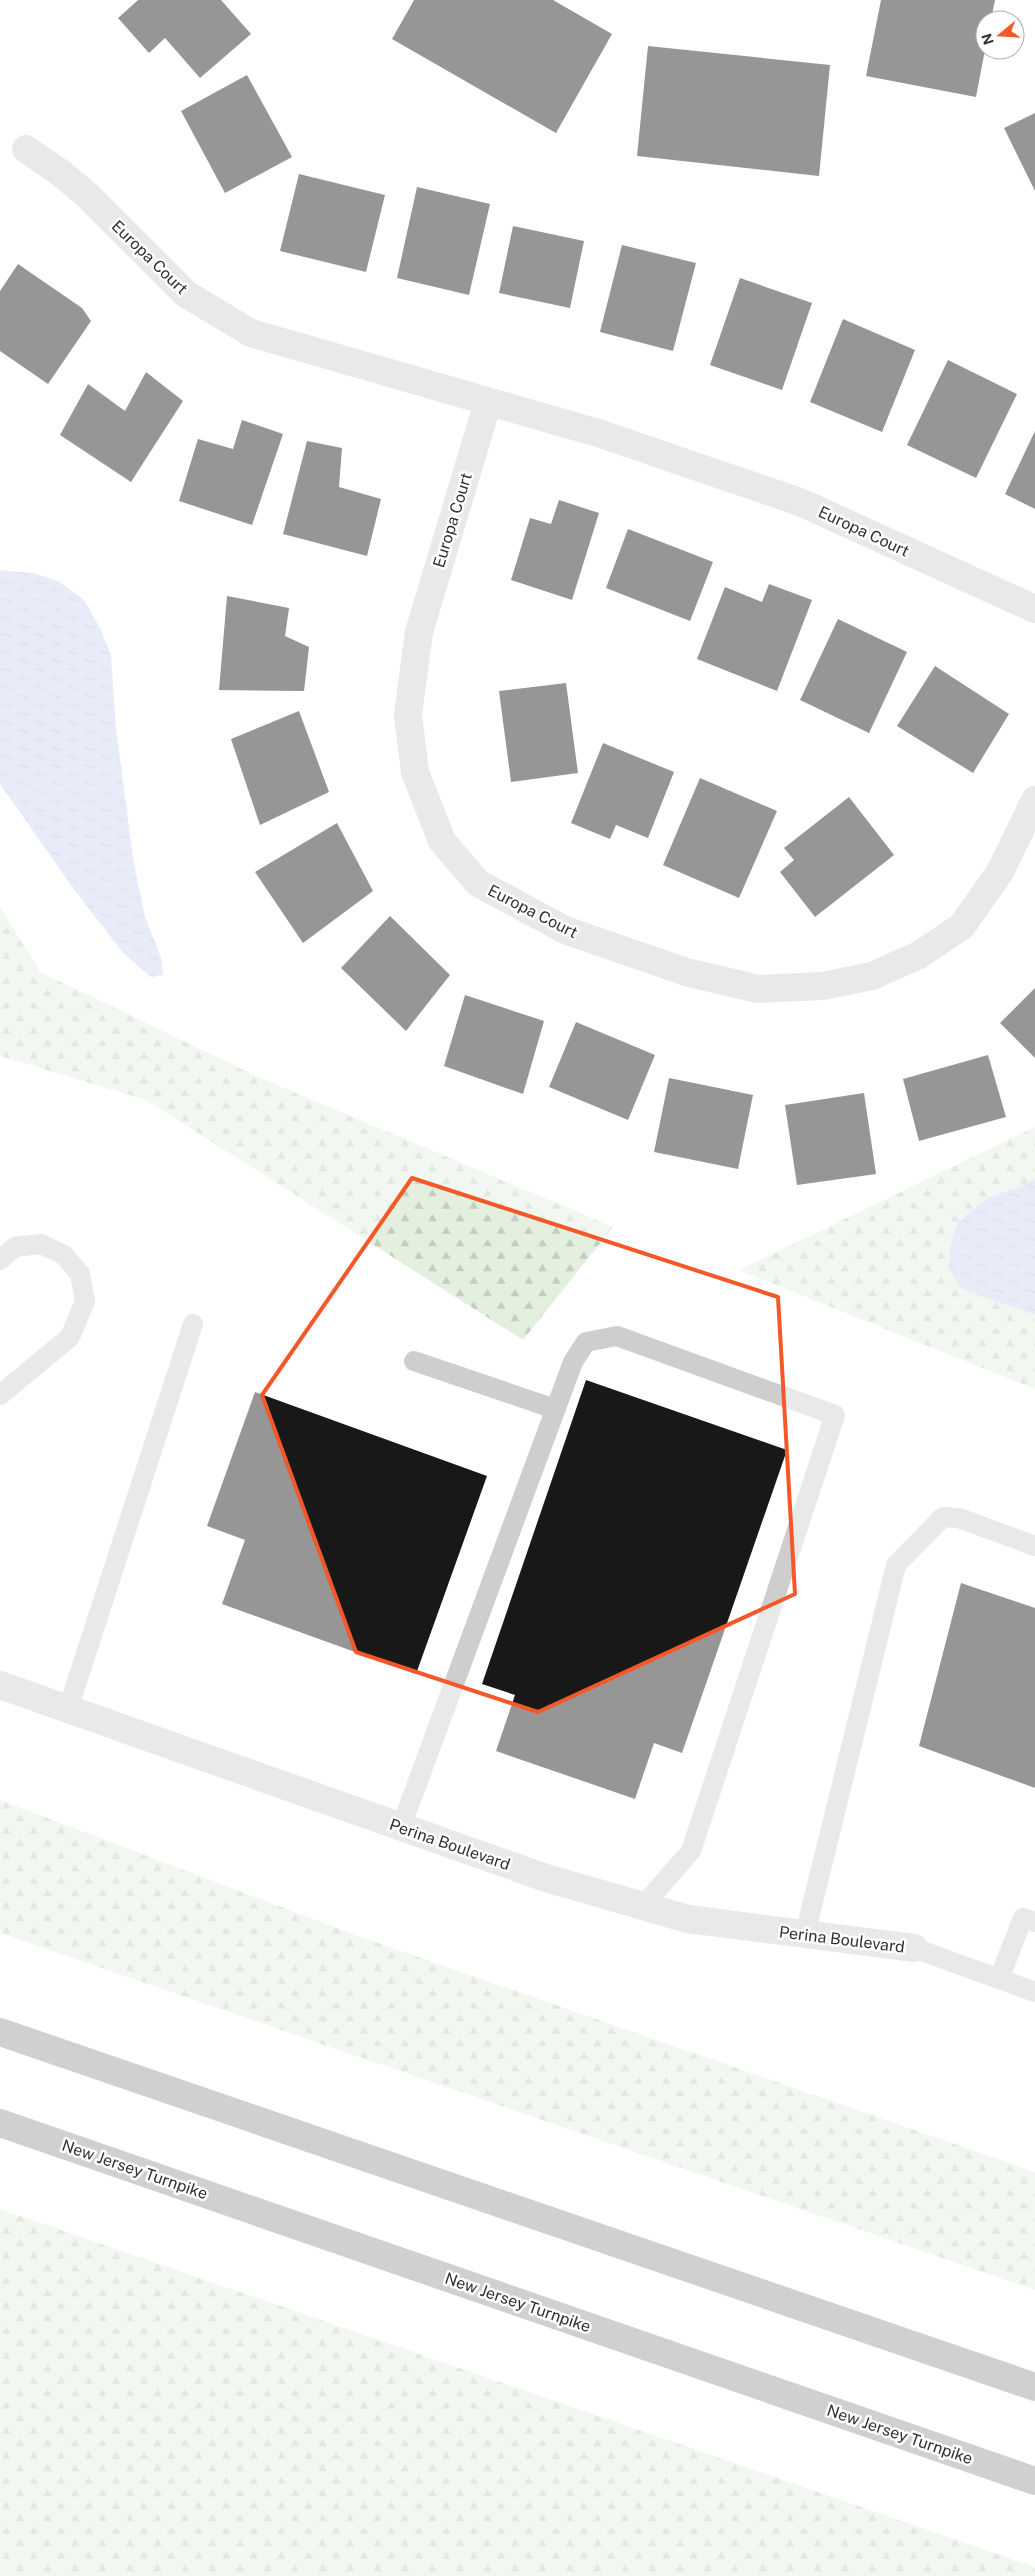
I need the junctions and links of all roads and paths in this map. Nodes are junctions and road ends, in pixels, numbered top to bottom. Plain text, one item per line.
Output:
1 (26, 149) dead end
2 (488, 402) junction
3 (1035, 609) edge
4 (1035, 800) edge
5 (0, 1260) edge
6 (192, 1324) dead end
7 (414, 1361) dead end
8 (0, 1395) edge
9 (555, 1409) junction
10 (1035, 1546) edge
11 (0, 1685) edge
12 (68, 1709) junction
13 (401, 1827) junction
14 (643, 1906) junction
15 (1035, 1922) edge
16 (805, 1934) junction
17 (914, 1948) joint
18 (999, 1979) junction
19 (1035, 1992) edge
20 (0, 2032) edge
21 (0, 2122) edge
22 (1035, 2388) edge
23 (1035, 2481) edge

1 - 2 street, Europa Court
2 - 3 street, Europa Court
2 - 4 street, Europa Court
5 - 8 lane
6 - 12 lane
7 - 9 lane
9 - 13 lane
9 - 14 lane
10 - 16 lane
11 - 12 street, Perina Boulevard
12 - 13 street, Perina Boulevard
13 - 14 street, Perina Boulevard
14 - 16 street, Perina Boulevard
15 - 18 lane
16 - 17 street, Perina Boulevard
17 - 18 lane
18 - 19 lane
20 - 22 highway
21 - 23 highway, New Jersey Turnpike

